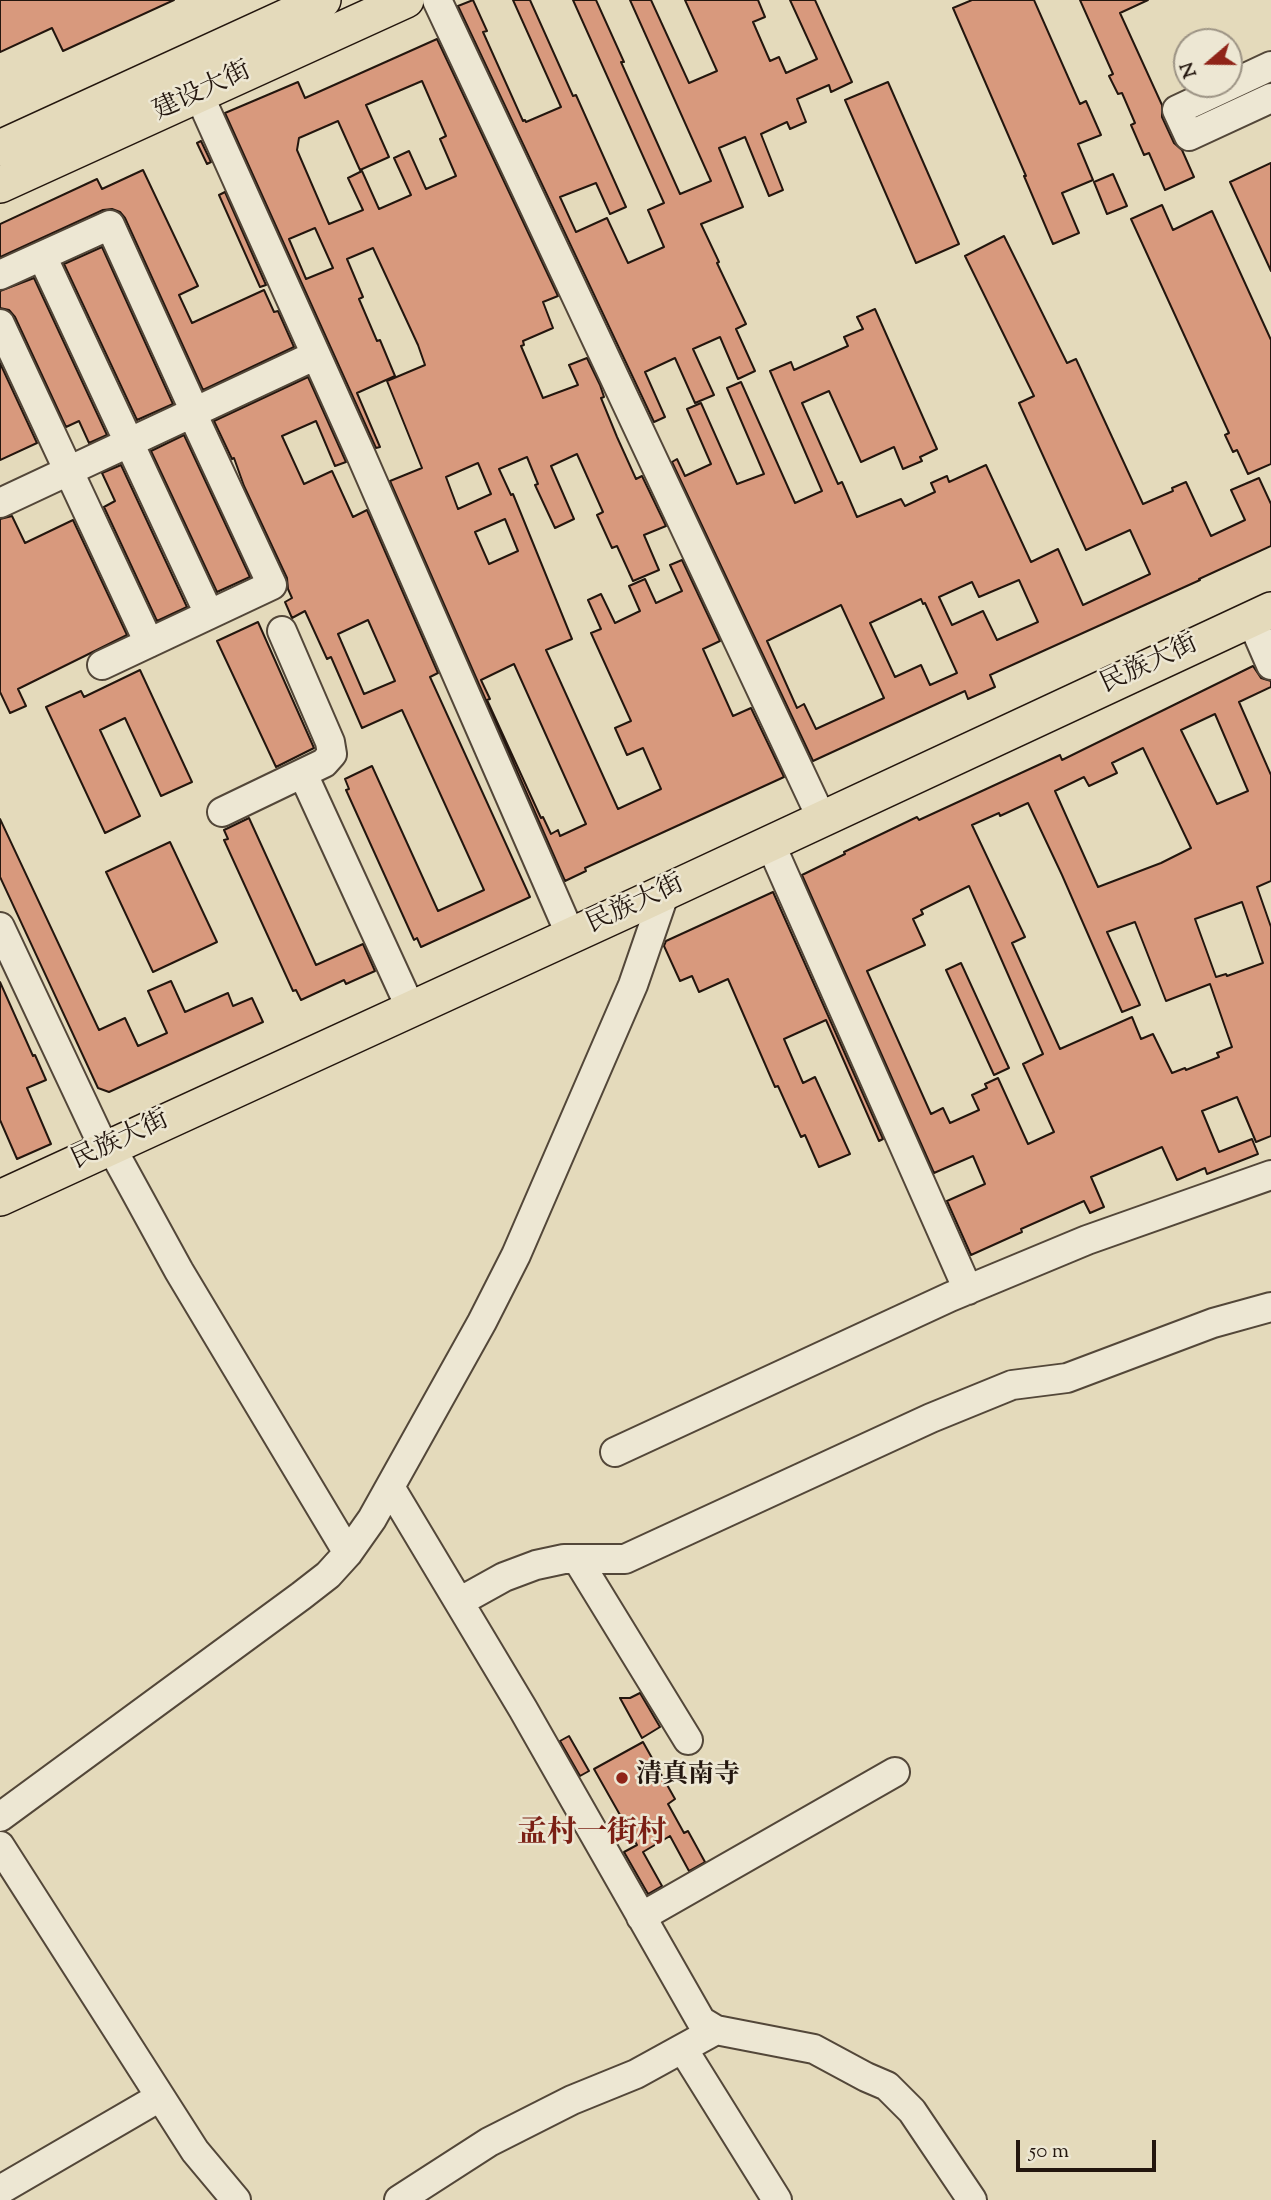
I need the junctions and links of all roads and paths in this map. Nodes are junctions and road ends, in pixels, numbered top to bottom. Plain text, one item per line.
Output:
1 (323, 0) edge
2 (406, 0) edge
3 (437, 0) edge
4 (1271, 66) edge
5 (198, 95) junction
6 (1271, 98) edge
7 (0, 148) edge
8 (0, 185) edge
9 (42, 256) junction
10 (0, 275) edge
11 (0, 324) edge
12 (316, 355) junction
13 (194, 413) junction
14 (129, 443) junction
15 (69, 471) junction
16 (0, 503) edge
17 (209, 614) junction
18 (1261, 615) edge
19 (282, 631) dead end
20 (149, 643) junction
21 (102, 665) dead end
22 (1271, 665) edge
23 (303, 774) junction
24 (222, 812) dead end
25 (822, 819) junction
26 (770, 844) junction
27 (666, 892) junction
28 (0, 927) edge
29 (571, 936) junction
30 (411, 1009) junction
31 (108, 1148) junction
32 (1271, 1175) edge
33 (0, 1198) edge
34 (968, 1290) junction
35 (1271, 1307) edge
36 (615, 1452) dead end
37 (390, 1487) junction
38 (348, 1553) junction
39 (577, 1559) junction
40 (459, 1602) junction
41 (688, 1740) dead end
42 (895, 1772) dead end
43 (0, 1817) edge
44 (0, 1846) edge
45 (641, 1917) junction
46 (716, 2031) junction
47 (682, 2049) junction
48 (160, 2096) junction
49 (0, 2190) edge
50 (236, 2200) edge
51 (399, 2200) edge
52 (777, 2200) edge
53 (972, 2200) edge

1 - 7 main road, 建设大街
2 - 5 main road, 建设大街
3 - 25 street
4 - 6 street
5 - 8 main road, 建设大街
5 - 12 street
9 - 10 street
9 - 13 street
9 - 14 street
11 - 15 street
12 - 13 street
12 - 29 street
13 - 14 street
13 - 17 street
14 - 15 street
14 - 17 street
15 - 16 street
15 - 20 street
17 - 20 street
18 - 22 street
18 - 25 main road, 民族大街
19 - 23 street
20 - 21 street
23 - 24 street
23 - 30 street
25 - 26 main road, 民族大街
26 - 27 main road, 民族大街
26 - 34 street
27 - 29 main road, 民族大街
27 - 37 street
28 - 31 street
29 - 30 main road, 民族大街
30 - 31 main road, 民族大街
31 - 33 main road, 民族大街
31 - 38 street
32 - 34 street
34 - 36 street
35 - 39 street
37 - 38 street
37 - 40 street
38 - 43 street
39 - 40 street
39 - 41 street
40 - 45 street
42 - 45 street
44 - 48 street
45 - 46 street
46 - 47 street
46 - 53 street
47 - 51 street
47 - 52 street
48 - 49 street
48 - 50 street

